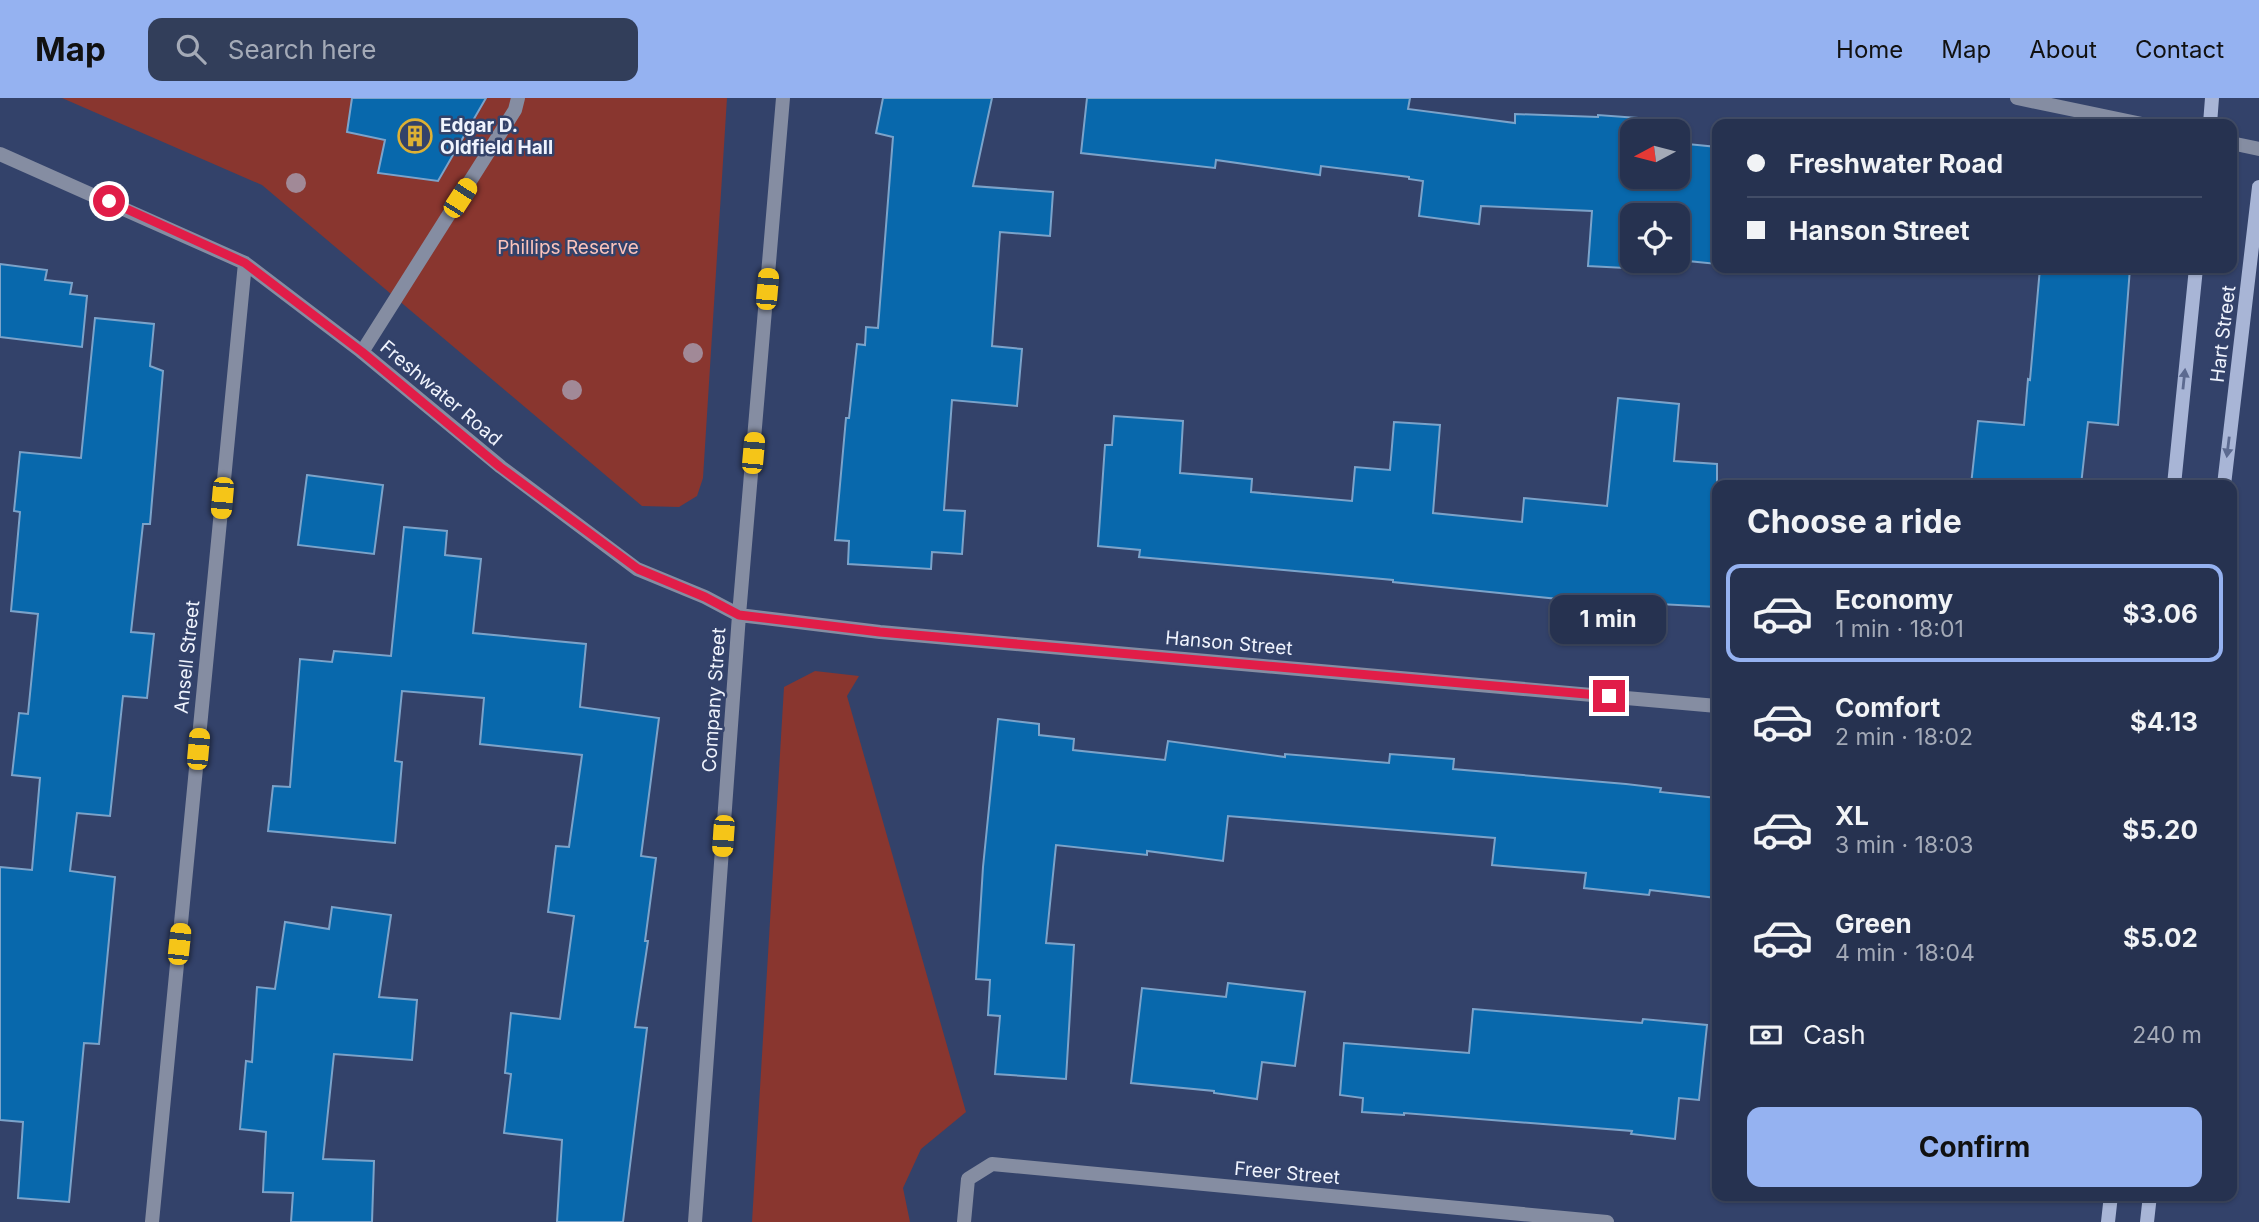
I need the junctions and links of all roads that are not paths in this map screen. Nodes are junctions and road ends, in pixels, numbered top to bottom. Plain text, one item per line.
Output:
1 (518, 98) edge
2 (783, 98) edge
3 (2017, 98) edge
4 (2212, 98) edge
5 (2118, 119) edge
6 (2210, 119) edge
7 (2237, 144) edge
8 (2259, 149) edge
9 (0, 154) edge
10 (2259, 187) edge
11 (245, 263) junction
12 (2195, 273) edge
13 (2259, 316) edge
14 (2243, 331) junction
15 (362, 352) junction
16 (2175, 480) edge
17 (2225, 480) edge
18 (739, 615) junction
19 (1712, 706) edge
20 (2110, 1201) edge
21 (2149, 1201) edge
22 (152, 1222) edge
23 (695, 1222) edge
24 (964, 1222) edge
25 (1607, 1222) edge
26 (2108, 1222) edge
27 (2147, 1222) edge

1 - 15 street
2 - 18 street, Company Street
3 - 5 street
4 - 6 main road
7 - 8 street
9 - 11 street, Freshwater Road
10 - 14 main road, Hart Street
11 - 15 street, Freshwater Road
11 - 22 street, Ansell Street
16 -> 12 main road, Hart Street
13 - 14 main road
14 -> 17 main road, Hart Street
15 - 18 street, Freshwater Road
18 - 19 street, Hanson Street
18 - 23 street, Company Street
20 - 26 main road
21 - 27 main road
24 - 25 street, Freer Street

